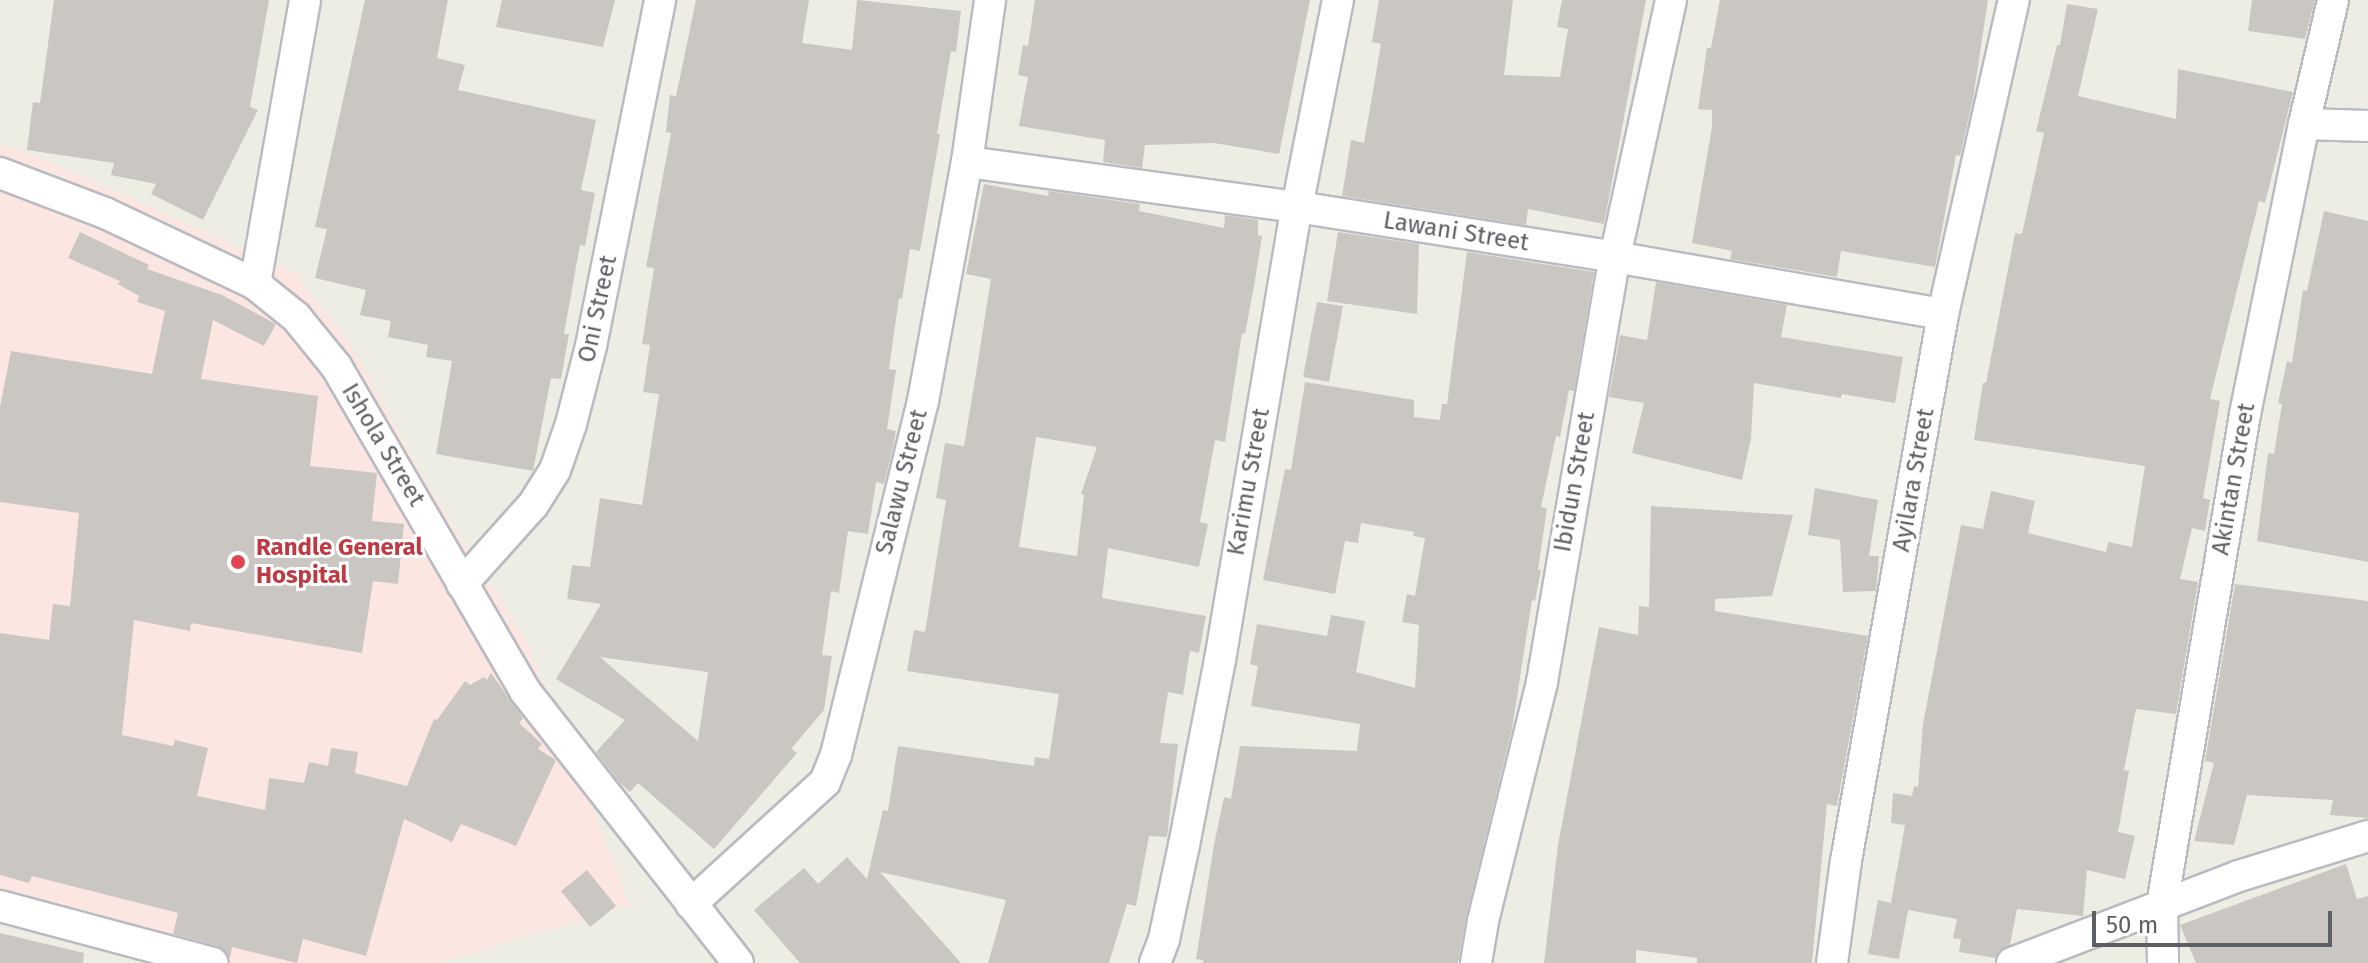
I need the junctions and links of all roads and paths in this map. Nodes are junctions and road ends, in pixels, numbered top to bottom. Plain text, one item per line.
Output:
1 (305, 0) edge
2 (660, 0) edge
3 (990, 0) edge
4 (1338, 0) edge
5 (1671, 0) edge
6 (2014, 0) edge
7 (2333, 0) edge
8 (2304, 124) junction
9 (2368, 126) edge
10 (967, 162) junction
11 (0, 173) edge
12 (1297, 207) junction
13 (1615, 257) junction
14 (255, 284) junction
15 (1943, 314) junction
16 (462, 584) junction
17 (2368, 836) edge
18 (691, 904) junction
19 (2162, 905) junction
20 (0, 906) edge
21 (213, 963) edge
22 (738, 963) edge
23 (1155, 963) edge
24 (1476, 963) edge
25 (1832, 963) edge
26 (2012, 963) edge
27 (2163, 963) edge

1 - 14 street
2 - 16 street, Oni Street
3 - 10 street, Salawu Street
4 - 12 street, Karimu Street
5 - 13 street, Ibidun Street
6 - 15 street, Ayilara Street
7 - 8 street, Akintan Street
8 - 9 street
8 - 19 street, Akintan Street
10 - 12 street, Lawani Street
10 - 18 street, Salawu Street
11 - 14 street, Ishola Street
12 - 13 street, Lawani Street
12 - 23 street, Karimu Street
13 - 15 street, Lawani Street
13 - 24 street, Ibidun Street
14 - 16 street, Ishola Street
15 - 25 street, Ayilara Street
16 - 18 street, Ishola Street
17 - 19 street
18 - 22 street, Ishola Street
19 - 26 street
19 - 27 street, Akintan Street
20 - 21 street

